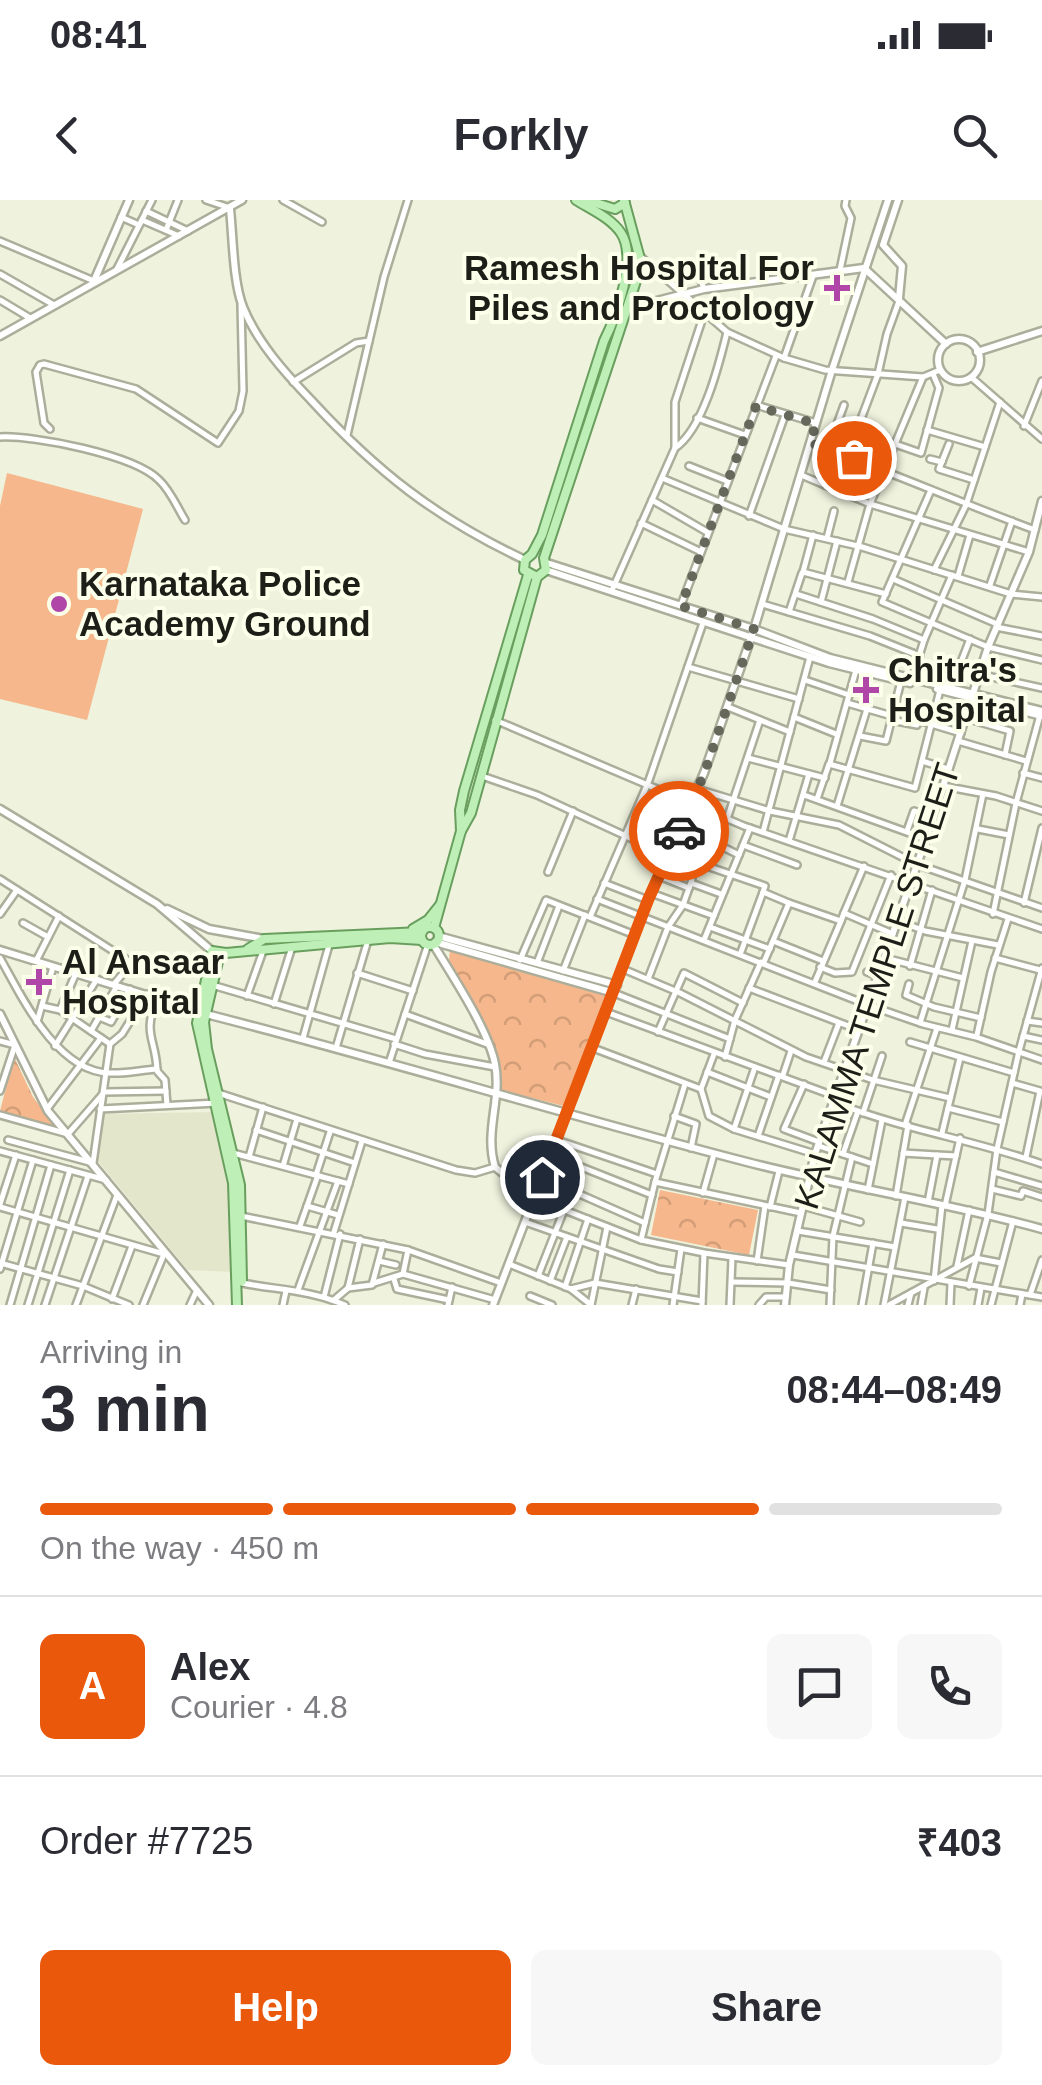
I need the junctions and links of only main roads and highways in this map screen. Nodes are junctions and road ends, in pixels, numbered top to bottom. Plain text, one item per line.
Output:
1 (576, 200) edge
2 (586, 200) edge
3 (625, 202) edge
4 (532, 576) junction
5 (462, 831) junction
6 (442, 902) junction
7 (399, 932) junction
8 (430, 938) junction
9 (216, 952) junction
10 (244, 952) junction
11 (202, 1012) junction
12 (217, 1100) junction
13 (240, 1305) edge

1 - 4 main road
2 - 3 main road
3 - 4 main road
4 - 5 main road
4 - 5 main road
5 - 6 main road
6 - 7 main road
6 - 8 main road
7 - 8 main road
7 - 10 main road
8 - 10 main road
9 - 10 main road
9 - 11 main road
9 - 11 main road
11 - 12 main road
12 - 13 main road
12 - 13 main road

